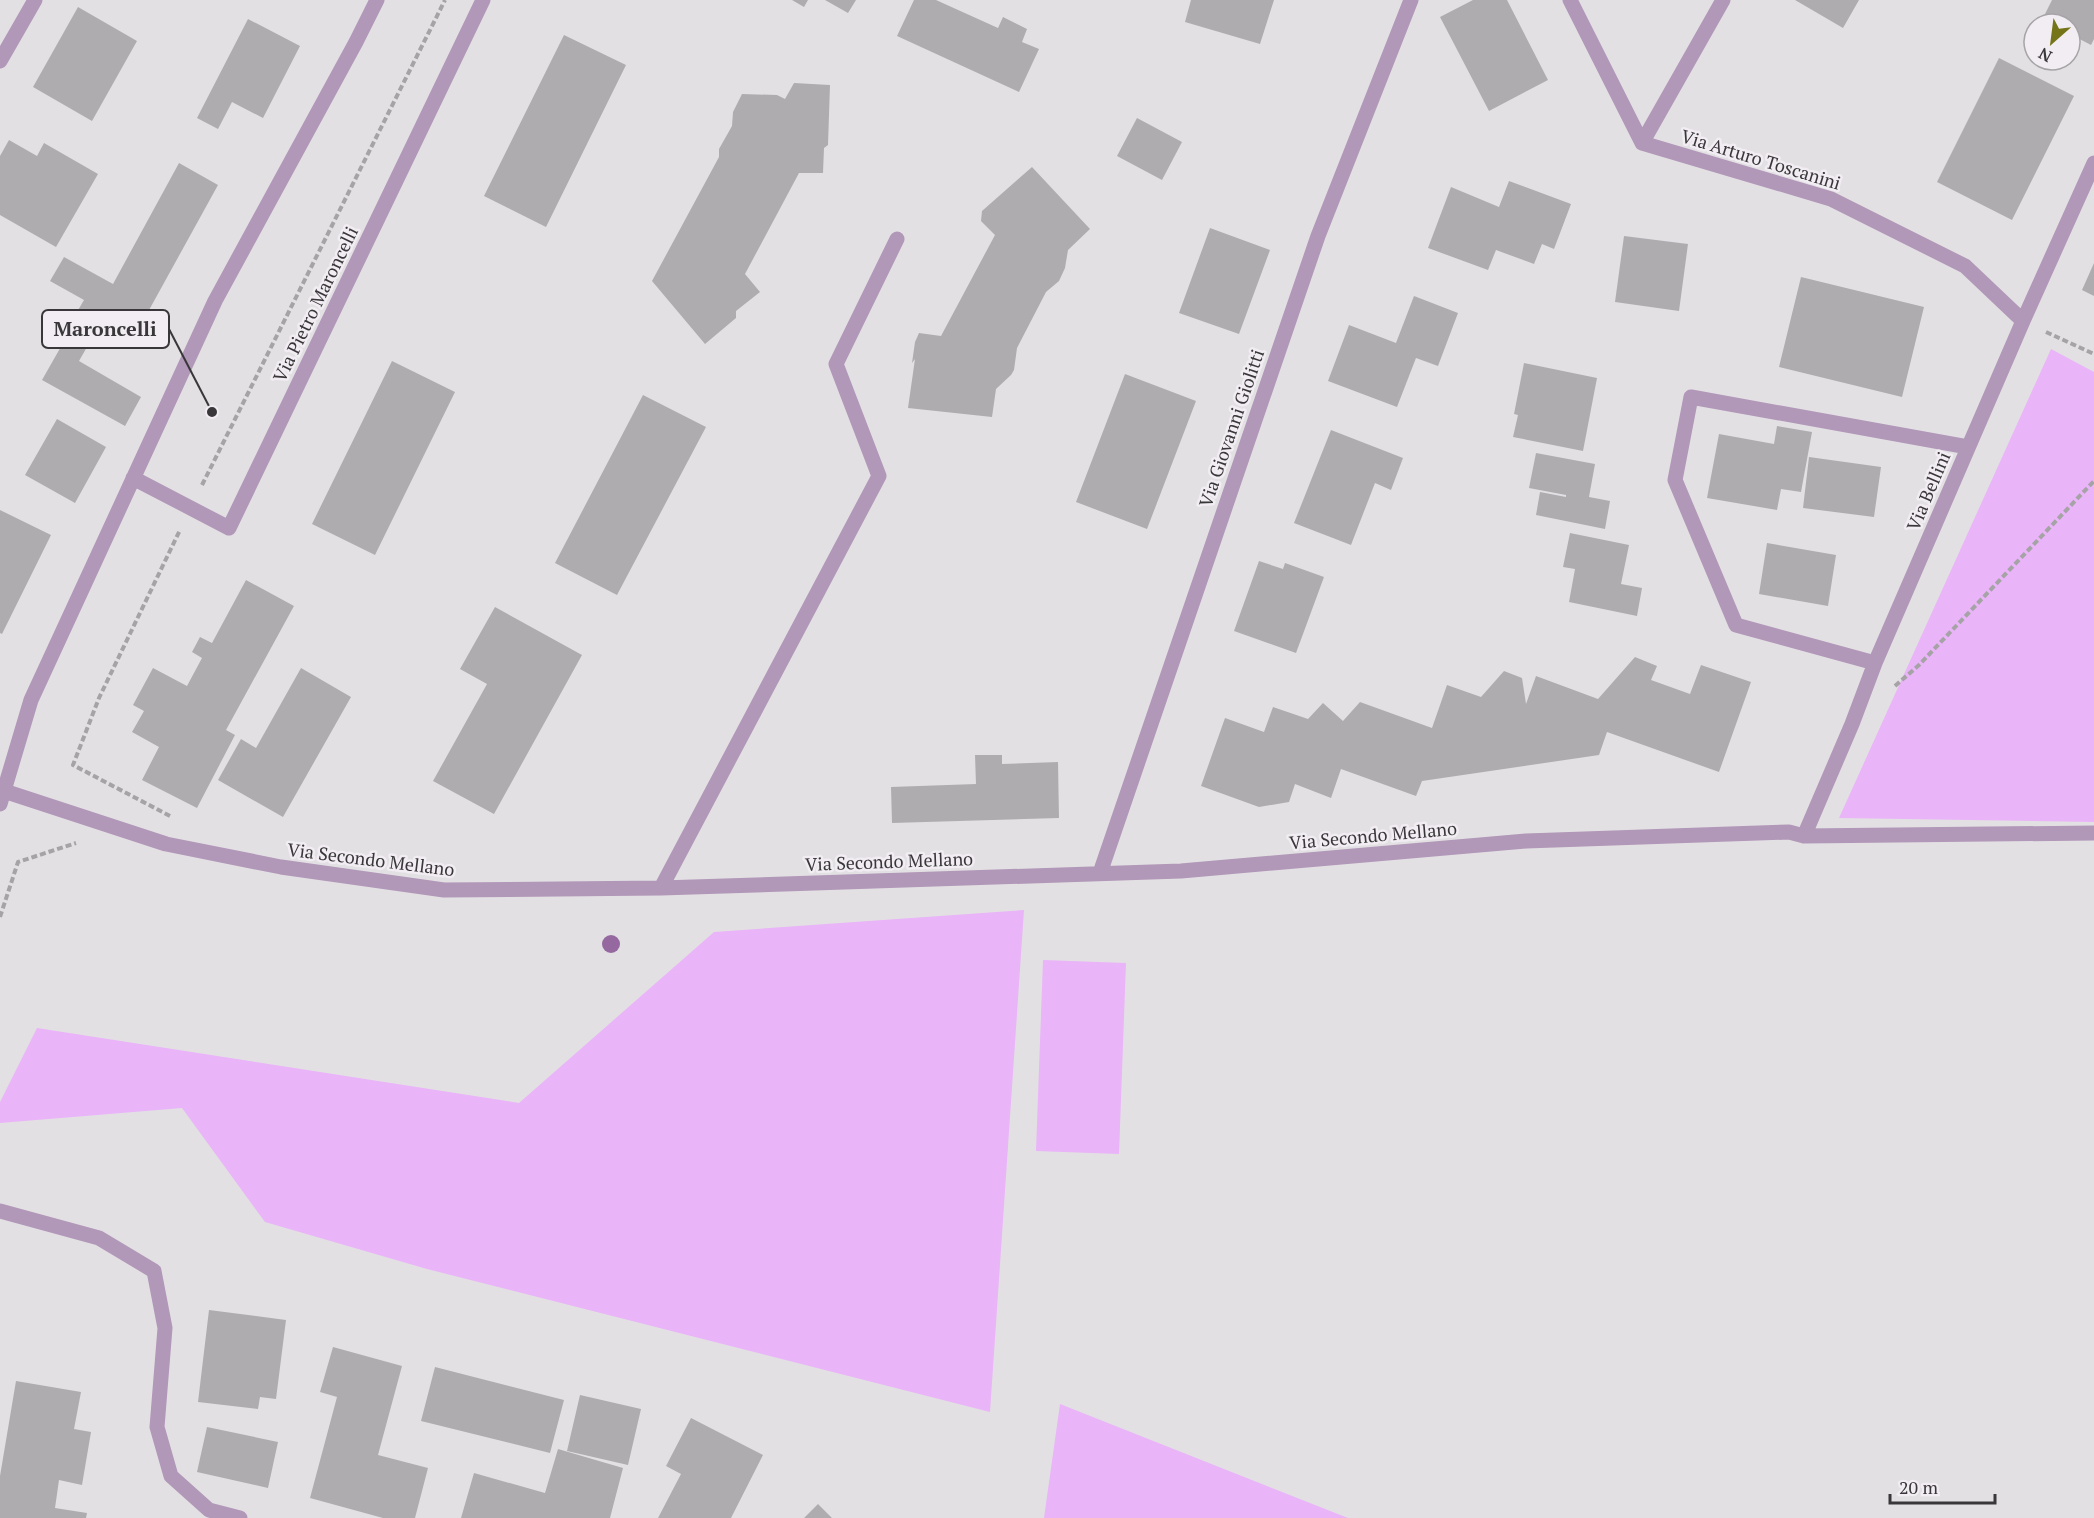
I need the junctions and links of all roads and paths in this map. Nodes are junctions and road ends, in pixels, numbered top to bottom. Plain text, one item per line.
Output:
1 (35, 0) edge
2 (377, 0) edge
3 (445, 0) edge
4 (483, 0) edge
5 (1411, 0) edge
6 (1570, 0) edge
7 (1724, 0) edge
8 (0, 61) edge
9 (1642, 143) junction
10 (2094, 163) edge
11 (897, 239) dead end
12 (2023, 321) junction
13 (2094, 354) edge
14 (1968, 447) junction
15 (133, 478) junction
16 (2094, 481) edge
17 (190, 508) junction
18 (1875, 663) junction
19 (1894, 687) dead end
20 (0, 774) edge
21 (1, 796) edge
22 (2094, 833) edge
23 (1804, 836) junction
24 (166, 844) junction
25 (84, 845) dead end
26 (1100, 873) junction
27 (661, 888) junction
28 (0, 917) edge
29 (0, 1211) edge
30 (240, 1518) edge

1 - 8 street
2 - 15 street
3 - 17 path
4 - 17 street, Via Pietro Maroncelli
5 - 26 street, Via Giovanni Giolitti
6 - 9 street
7 - 9 street
9 - 12 street, Via Arturo Toscanini
10 - 12 street, Via Bellini
11 - 27 street
12 - 13 path
12 - 14 street, Via Bellini
14 - 18 street, Via Bellini
14 - 18 street
15 - 17 street, Via Pietro Maroncelli
15 - 21 street
16 - 19 path
17 - 24 path
18 - 23 street, Via Bellini
20 - 21 street
21 - 24 street, Via Secondo Mellano
22 - 23 street, Via Secondo Mellano
23 - 26 street, Via Secondo Mellano
24 - 27 street, Via Secondo Mellano
25 - 28 path
26 - 27 street, Via Secondo Mellano
29 - 30 street

